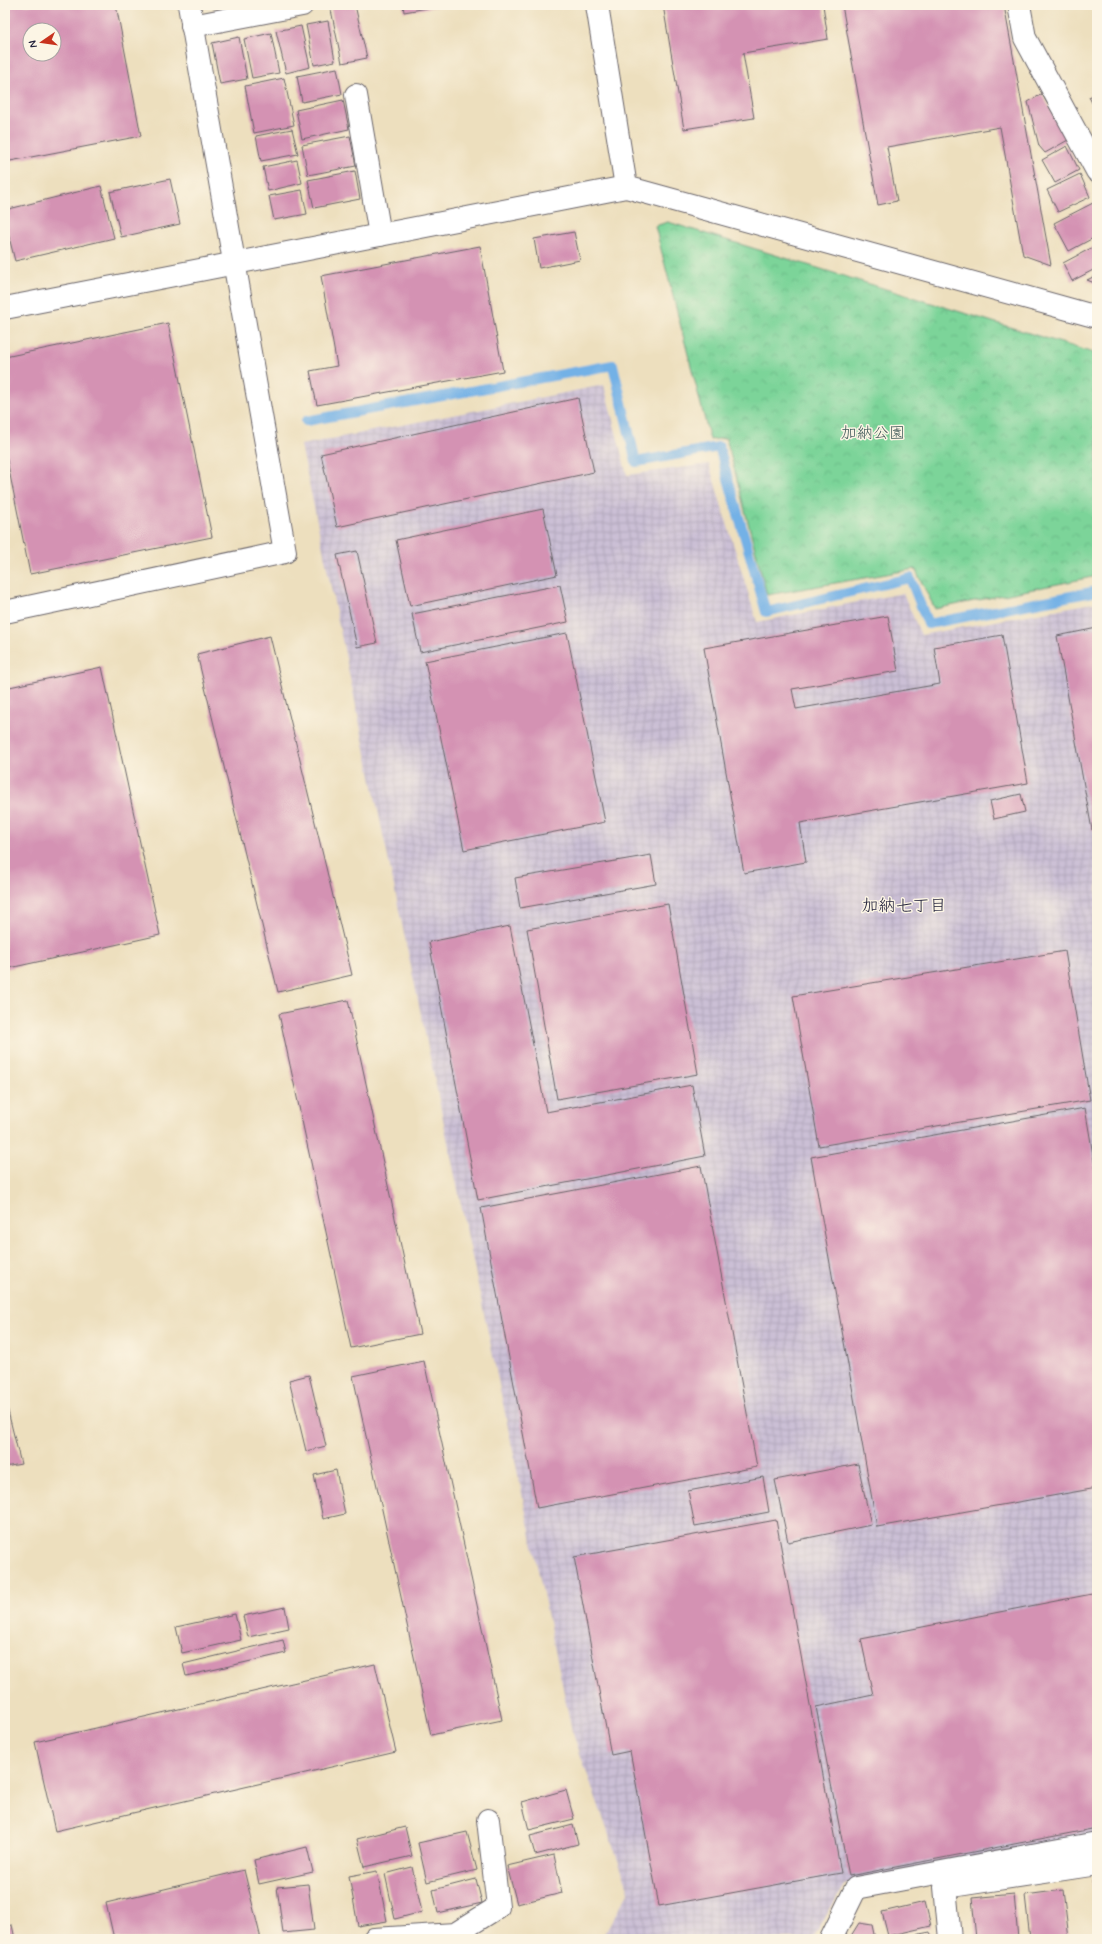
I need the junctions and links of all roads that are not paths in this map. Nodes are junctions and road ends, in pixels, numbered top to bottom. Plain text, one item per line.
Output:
1 (189, 5) edge
2 (302, 5) edge
3 (597, 5) edge
4 (1019, 5) edge
5 (192, 26) junction
6 (356, 95) dead end
7 (1097, 171) edge
8 (626, 187) junction
9 (380, 235) junction
10 (233, 264) junction
11 (5, 308) edge
12 (1097, 317) edge
13 (5, 612) edge
14 (488, 1820) dead end
15 (1097, 1843) edge
16 (1097, 1864) edge
17 (454, 1936) edge
18 (374, 1939) edge
19 (831, 1939) edge
20 (950, 1939) edge

1 - 5 street
2 - 5 street
3 - 8 street
4 - 7 street
5 - 10 street
6 - 9 street
8 - 9 street
8 - 12 street
9 - 10 street
10 - 11 street
10 - 13 street
14 - 17 street
15 - 19 street
16 - 20 street
17 - 18 street

